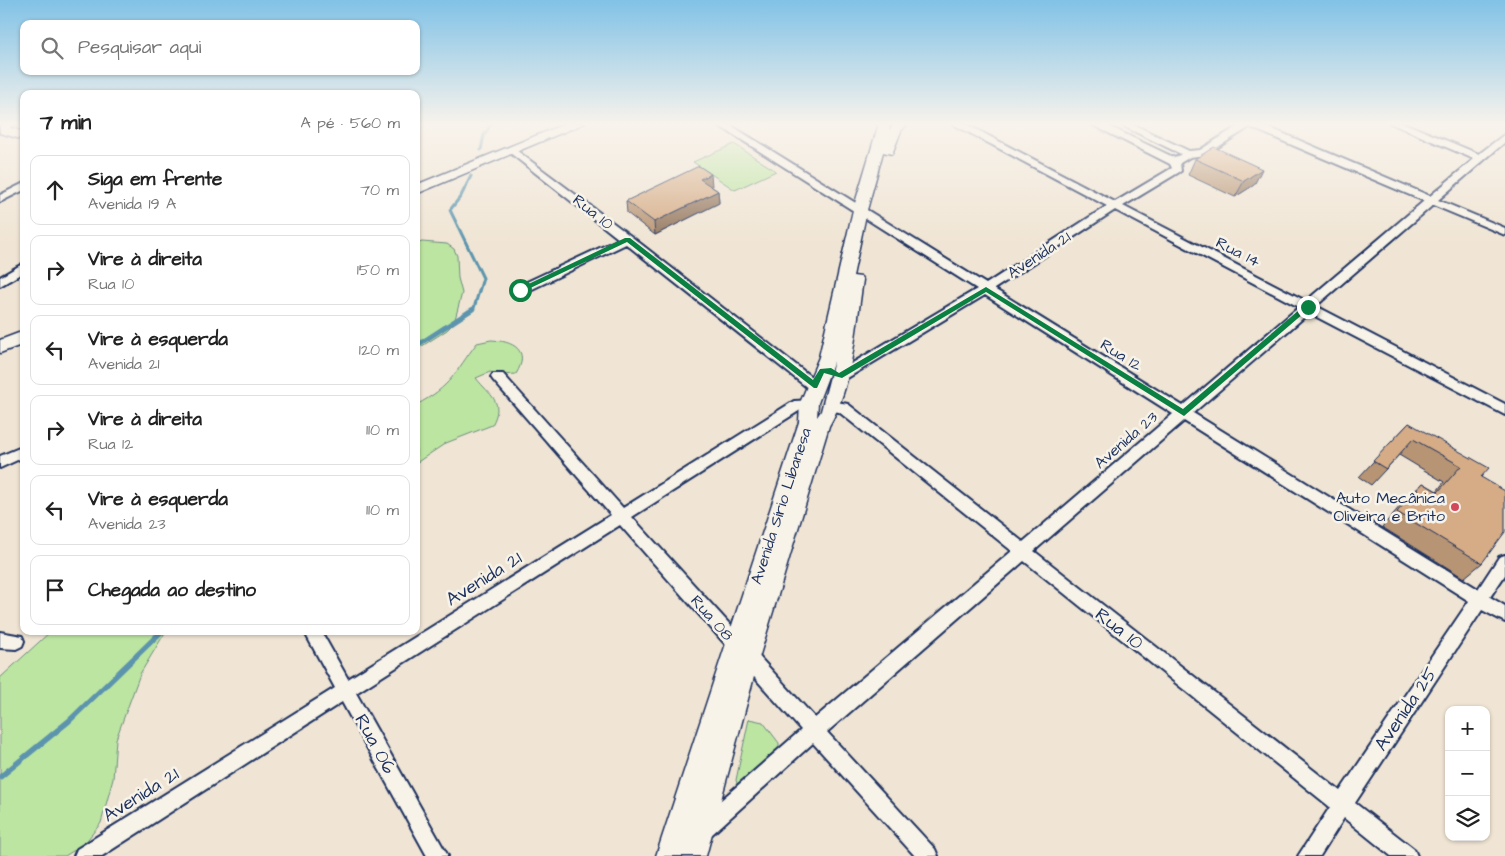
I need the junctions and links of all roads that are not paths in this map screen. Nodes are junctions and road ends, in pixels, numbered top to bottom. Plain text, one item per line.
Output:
1 (1175, 162) edge
2 (470, 163) edge
3 (477, 163) edge
4 (527, 163) edge
5 (784, 163) edge
6 (876, 163) edge
7 (884, 163) edge
8 (1031, 163) edge
9 (1344, 163) edge
10 (1475, 163) edge
11 (420, 181) edge
12 (20, 188) edge
13 (420, 188) edge
14 (0, 199) edge
15 (1431, 200) junction
16 (1114, 207) junction
17 (865, 213) junction
18 (1505, 232) edge
19 (628, 239) junction
20 (20, 270) edge
21 (0, 282) edge
22 (986, 289) junction
23 (520, 290) dead end
24 (1308, 307) junction
25 (20, 339) edge
26 (0, 347) edge
27 (20, 349) edge
28 (0, 357) edge
29 (839, 376) junction
30 (498, 377) dead end
31 (814, 387) junction
32 (831, 406) junction
33 (1505, 410) edge
34 (1184, 413) junction
35 (20, 453) edge
36 (0, 462) edge
37 (623, 517) junction
38 (1022, 552) junction
39 (1505, 562) edge
40 (1480, 600) junction
41 (1505, 615) edge
42 (314, 635) edge
43 (742, 651) junction
44 (346, 691) junction
45 (814, 730) junction
46 (1342, 805) junction
47 (701, 831) junction
48 (84, 856) edge
49 (438, 856) edge
50 (669, 856) edge
51 (693, 856) edge
52 (928, 856) edge
53 (1308, 856) edge
54 (1407, 856) edge

1 - 16 street, Avenida 21
2 - 11 main road
3 - 13 main road
4 - 19 street, Rua 10
5 - 17 street, Rua 12
6 - 17 street, Avenida Sírio Libanesa
7 - 17 street, Avenida Sírio Libanesa
8 - 16 street, Rua 14
9 - 15 street
10 - 15 street, Avenida 23
12 - 14 street
15 - 18 street
15 - 24 street, Avenida 23
16 - 22 street, Avenida 21
16 - 24 street, Rua 14
17 - 22 street, Rua 12
17 - 29 street, Avenida Sírio Libanesa
17 - 31 street, Avenida Sírio Libanesa
19 - 23 street
19 - 31 street, Rua 10
20 - 21 street
22 - 29 street, Avenida 21
22 - 34 street, Rua 12
24 - 33 street, Rua 14
24 - 34 street, Avenida 23
25 - 26 main road
27 - 28 main road
29 - 31 street
29 - 32 street, Avenida Sírio Libanesa
30 - 37 street, Rua 08
31 - 32 street
31 - 37 street, Avenida 21
31 - 43 street, Avenida Sírio Libanesa
32 - 38 street, Rua 10
32 - 43 street, Avenida Sírio Libanesa
34 - 38 street, Avenida 23
34 - 40 street, Rua 12
35 - 36 street
37 - 43 street, Rua 08
37 - 44 street, Avenida 21
38 - 45 street, Avenida 23
38 - 46 street, Rua 10
39 - 40 street, Avenida 25
40 - 41 street, Rua 12
40 - 46 street, Avenida 25
42 - 44 street, Rua 06
43 - 45 street, Rua 08
43 - 47 street, Avenida Sírio Libanesa
43 - 50 street, Avenida Sírio Libanesa
44 - 48 street, Avenida 21
44 - 49 street, Rua 06
45 - 47 street, Avenida 23
45 - 52 street, Rua 08
46 - 53 street, Avenida 25
46 - 54 street, Rua 10
47 - 51 street, Avenida Sírio Libanesa

